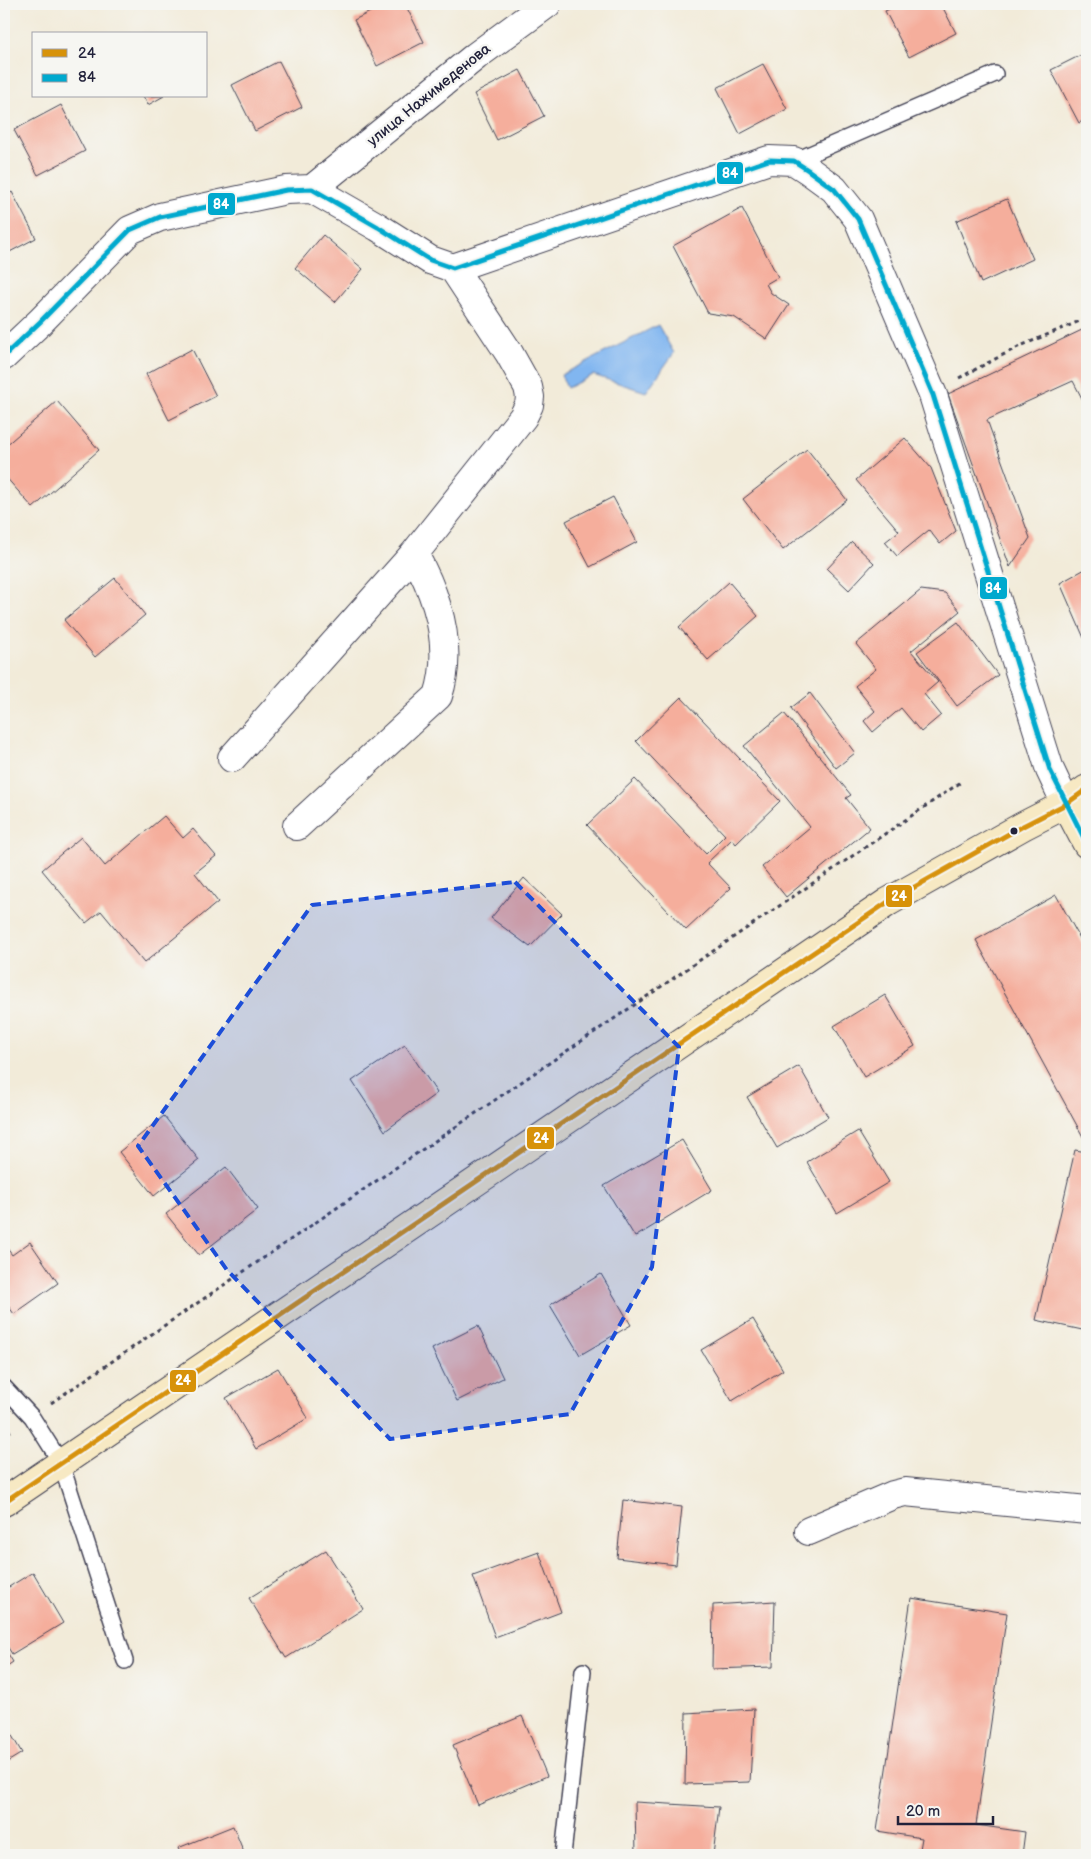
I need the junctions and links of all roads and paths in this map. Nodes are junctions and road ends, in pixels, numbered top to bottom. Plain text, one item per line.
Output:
1 (548, 4) edge
2 (995, 74) dead end
3 (794, 161) junction
4 (312, 189) junction
5 (453, 268) junction
6 (1087, 318) edge
7 (4, 356) edge
8 (933, 394) junction
9 (414, 554) junction
10 (232, 758) dead end
11 (961, 782) dead end
12 (1076, 796) edge
13 (297, 826) dead end
14 (1087, 844) edge
15 (4, 1387) edge
16 (32, 1417) junction
17 (4, 1436) edge
18 (61, 1464) junction
19 (4, 1502) edge
20 (1087, 1510) edge
21 (809, 1531) dead end
22 (125, 1660) dead end
23 (583, 1671) dead end
24 (563, 1855) edge

1 - 4 street, улица Нажимеденова
2 - 3 lane
3 - 5 street
3 - 8 street
4 - 5 street
4 - 7 street
5 - 9 street
6 - 8 path
8 - 12 street
9 - 10 street
9 - 13 street
11 - 16 path
12 - 14 street
12 - 18 street
15 - 16 lane
16 - 17 path
16 - 18 lane
18 - 19 street
18 - 22 lane
20 - 21 street
23 - 24 lane

